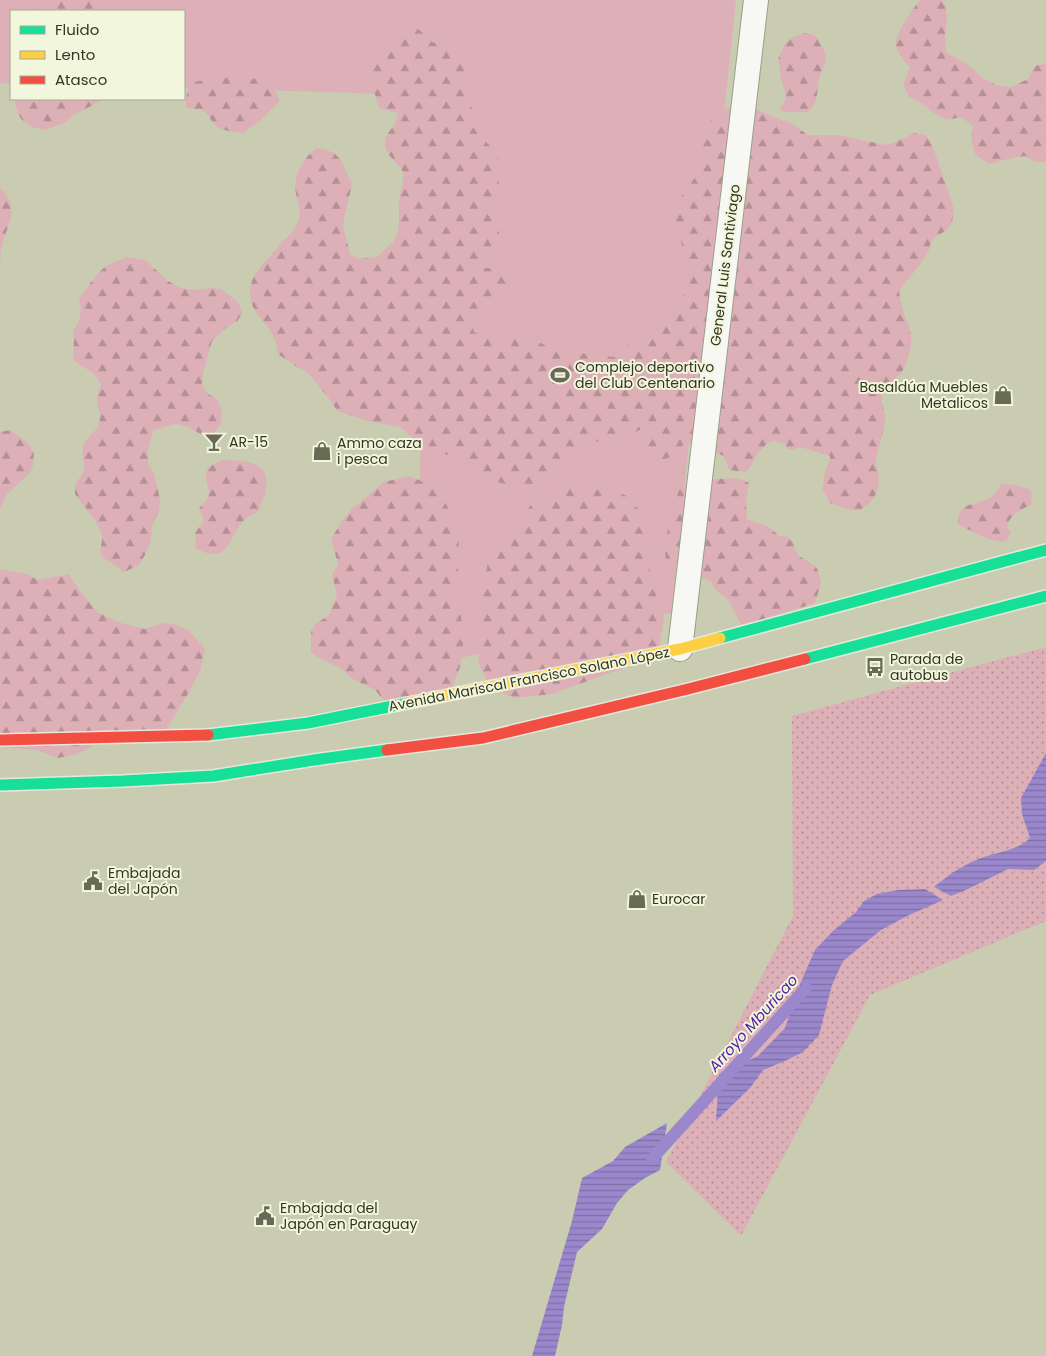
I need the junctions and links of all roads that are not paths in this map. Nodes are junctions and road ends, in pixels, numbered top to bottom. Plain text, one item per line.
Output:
1 (756, 0) edge
2 (1046, 550) edge
3 (1046, 596) edge
4 (680, 649) junction
5 (0, 740) edge
6 (0, 785) edge

1 - 4 lane, General Luis Santiviago
2 - 4 highway, Avenida Mariscal Francisco Solano López
3 - 6 highway
4 - 5 highway, Avenida Mariscal Francisco Solano López

